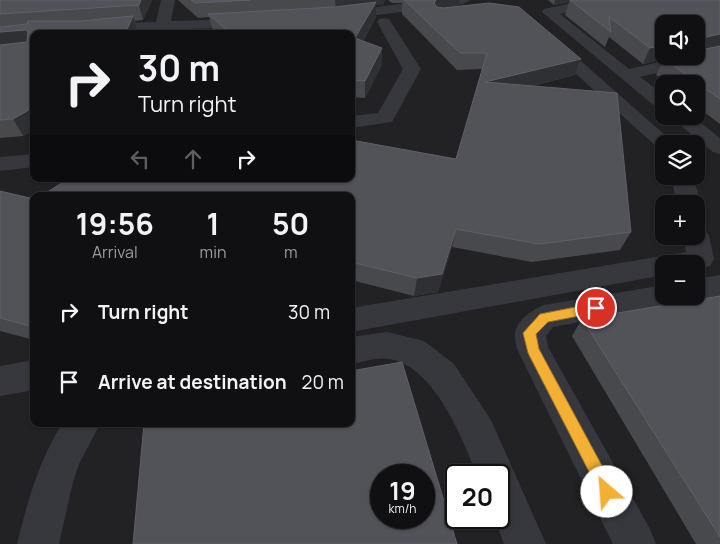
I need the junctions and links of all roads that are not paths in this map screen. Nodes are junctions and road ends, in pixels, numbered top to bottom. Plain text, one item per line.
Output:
1 (168, 0) edge
2 (606, 0) edge
3 (465, 7) edge
4 (384, 22) junction
5 (163, 25) junction
6 (90, 29) edge
7 (258, 29) edge
8 (542, 34) edge
9 (720, 53) edge
10 (626, 75) junction
11 (655, 97) edge
12 (355, 122) edge
13 (691, 125) edge
14 (655, 135) edge
15 (720, 148) edge
16 (30, 160) edge
17 (0, 164) edge
18 (655, 267) edge
19 (720, 286) edge
20 (705, 288) edge
21 (655, 298) edge
22 (355, 319) edge
23 (355, 350) edge
24 (30, 376) edge
25 (0, 380) edge
26 (80, 427) edge
27 (491, 464) edge
28 (510, 508) edge
29 (38, 544) edge
30 (525, 544) edge
31 (634, 544) edge

1 - 5 lane
2 - 10 lane
3 - 4 lane
3 - 4 lane
4 - 12 lane
5 - 6 lane
5 - 7 lane
8 - 14 lane
9 - 10 lane
10 - 11 lane
13 - 15 lane
16 - 17 lane
18 - 22 lane
19 - 20 lane
21 - 31 lane
23 - 27 lane
24 - 25 lane
26 - 29 lane
28 - 30 lane

